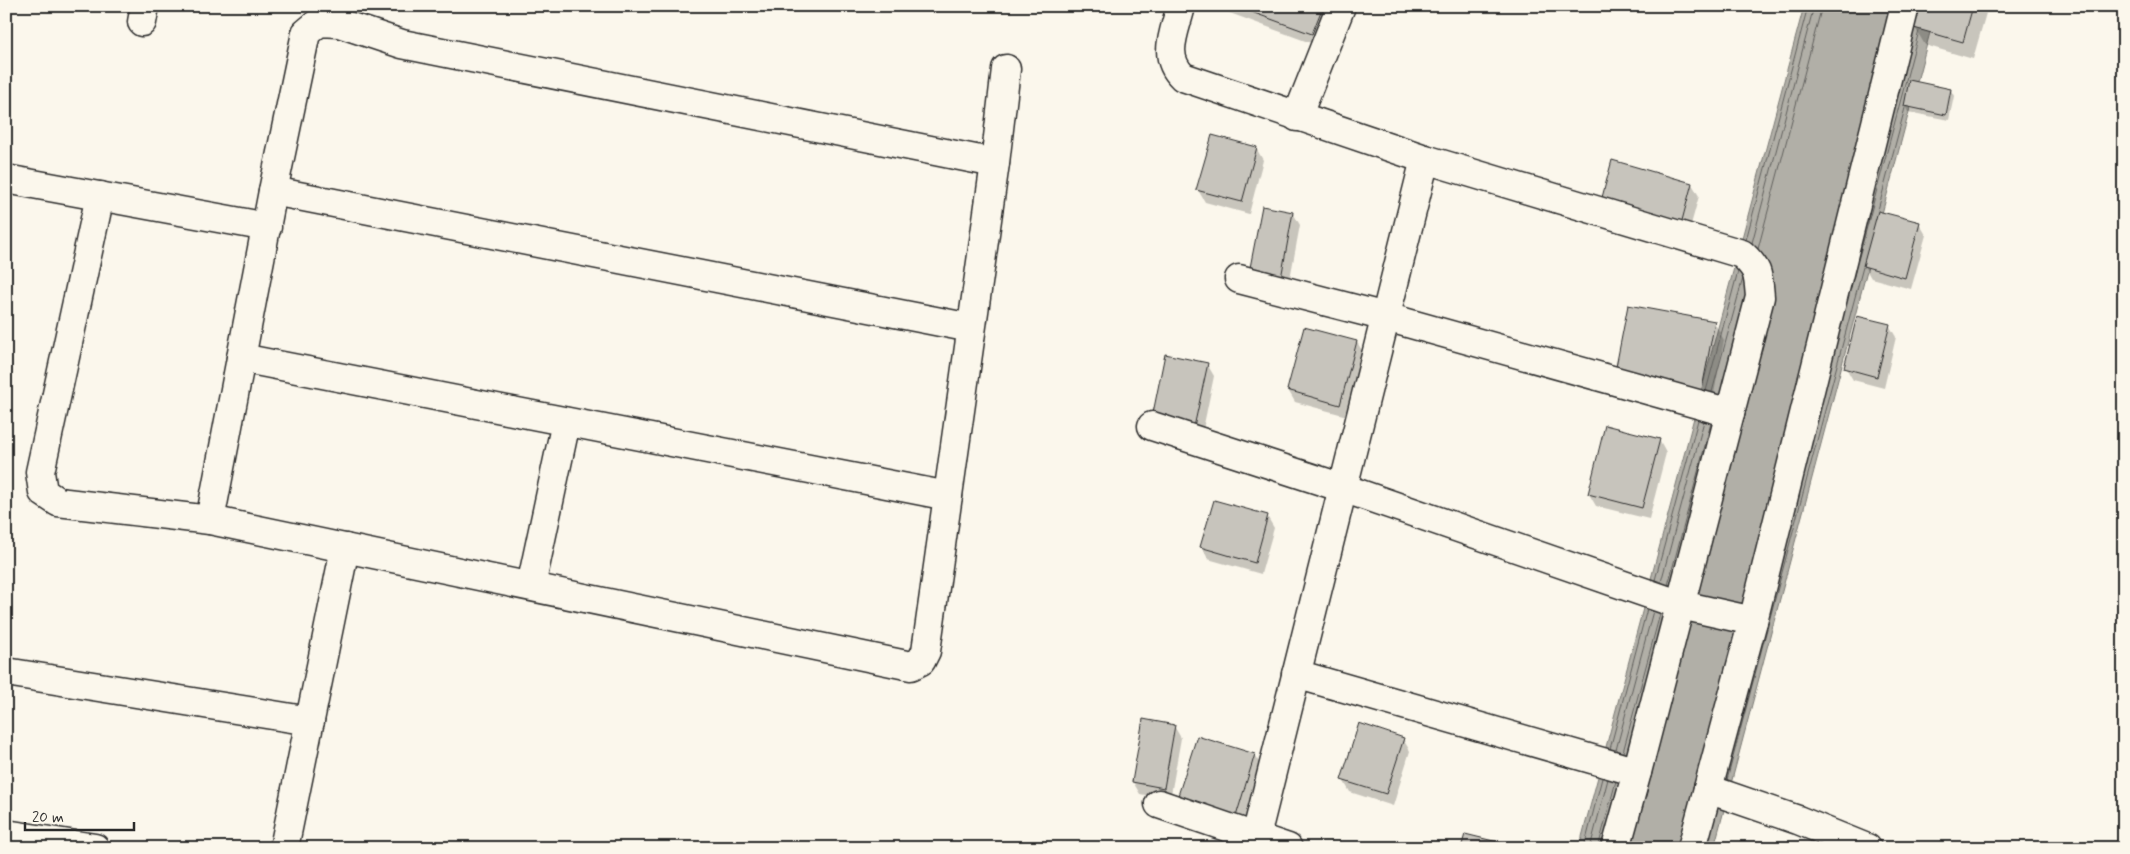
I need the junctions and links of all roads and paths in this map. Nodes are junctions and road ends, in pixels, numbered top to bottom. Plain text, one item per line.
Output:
1 (1182, 6) edge
2 (1341, 6) edge
3 (1905, 6) edge
4 (1006, 69) dead end
5 (1297, 117) junction
6 (1425, 159) junction
7 (994, 163) junction
8 (6, 179) edge
9 (273, 191) junction
10 (100, 196) junction
11 (267, 227) junction
12 (1239, 279) dead end
13 (1386, 317) junction
14 (971, 328) junction
15 (241, 358) junction
16 (1730, 413) junction
17 (566, 422) junction
18 (1152, 426) dead end
19 (1343, 488) junction
20 (948, 496) junction
21 (210, 520) junction
22 (345, 548) junction
23 (531, 586) junction
24 (1684, 605) junction
25 (1753, 621) junction
26 (6, 672) edge
27 (1296, 674) junction
28 (310, 721) junction
29 (1636, 772) junction
30 (1708, 789) junction
31 (1159, 804) dead end
32 (6, 834) edge
33 (1254, 843) edge
34 (95, 848) edge
35 (284, 848) edge
36 (1288, 848) edge
37 (1616, 848) edge
38 (1692, 848) edge
39 (1867, 848) edge

1 - 5 street
2 - 5 street
3 - 25 street
4 - 7 street
5 - 6 street
6 - 13 street
6 - 16 street
7 - 9 street
7 - 14 street
8 - 10 street
9 - 11 street
9 - 14 street
10 - 11 street
10 - 21 street
11 - 15 street
12 - 13 street
13 - 16 street
13 - 19 street
14 - 20 street
15 - 17 street
15 - 21 street
16 - 24 street
17 - 20 street
17 - 23 street
18 - 19 street
19 - 24 street
19 - 27 street
20 - 23 street
21 - 22 street
22 - 23 street
22 - 28 street
24 - 25 street
24 - 29 street
25 - 30 street
26 - 28 street
27 - 29 street
27 - 33 street
28 - 35 street
29 - 37 street
30 - 38 street
30 - 39 street
31 - 33 street
32 - 34 street
33 - 36 street

